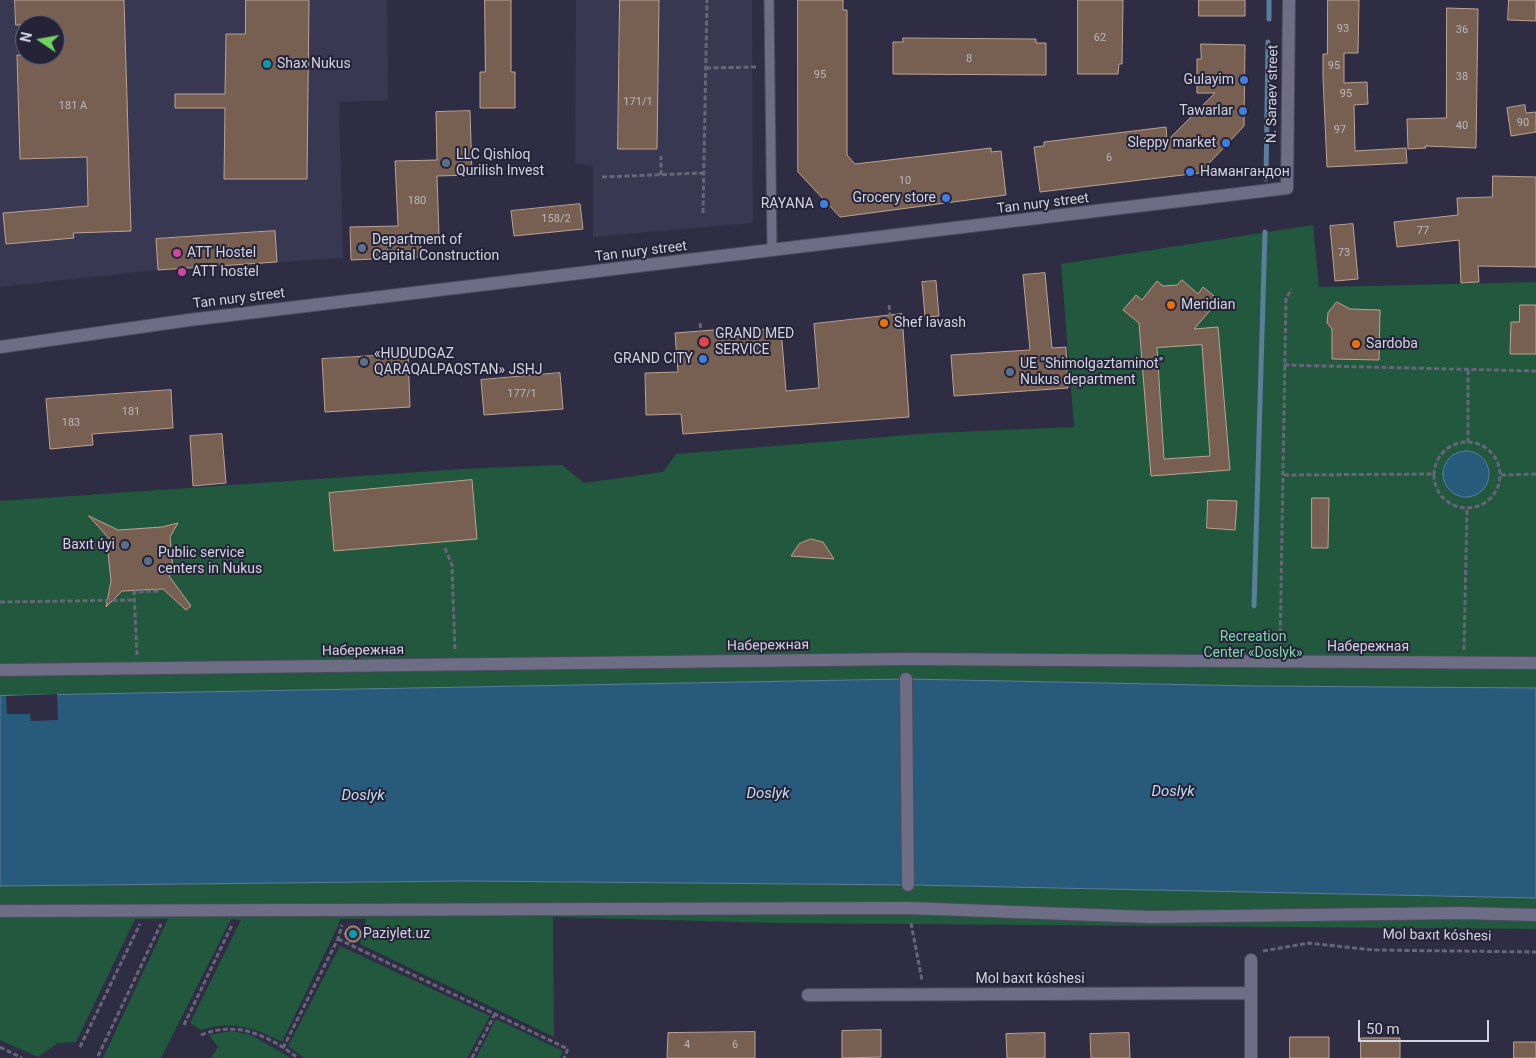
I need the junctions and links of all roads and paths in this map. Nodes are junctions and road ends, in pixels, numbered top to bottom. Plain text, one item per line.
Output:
1 (707, 0) edge
2 (768, 0) edge
3 (1289, 0) edge
4 (769, 67) junction
5 (706, 68) junction
6 (661, 156) dead end
7 (704, 174) junction
8 (661, 175) junction
9 (602, 177) dead end
10 (1287, 188) joint
11 (703, 213) dead end
12 (772, 250) junction
13 (1292, 289) dead end
14 (889, 305) dead end
15 (890, 315) dead end
16 (700, 323) dead end
17 (701, 331) dead end
18 (0, 348) edge
19 (1284, 365) junction
20 (1468, 370) junction
21 (1536, 371) edge
22 (1468, 442) junction
23 (1434, 474) junction
24 (1536, 474) edge
25 (1284, 475) junction
26 (1501, 475) junction
27 (1467, 508) junction
28 (444, 548) dead end
29 (159, 589) dead end
30 (134, 600) junction
31 (0, 602) edge
32 (1280, 661) junction
33 (1464, 662) junction
34 (1536, 663) edge
35 (456, 665) junction
36 (138, 668) junction
37 (0, 670) edge
38 (906, 679) dead end
39 (908, 885) dead end
40 (908, 908) junction
41 (0, 910) edge
42 (239, 910) junction
43 (347, 910) junction
44 (146, 911) junction
45 (168, 911) junction
46 (1536, 915) edge
47 (338, 938) junction
48 (1536, 952) edge
49 (1252, 960) joint
50 (1251, 993) junction
51 (925, 994) junction
52 (808, 995) dead end
53 (495, 1014) junction
54 (184, 1025) dead end
55 (202, 1035) dead end
56 (0, 1047) edge
57 (80, 1047) dead end
58 (283, 1048) junction
59 (98, 1056) dead end
60 (22, 1058) edge
61 (298, 1058) edge
62 (472, 1058) edge
63 (564, 1058) edge
64 (1251, 1058) edge

1 - 5 path
2 - 4 lane
3 - 10 street, N. Saraev street
4 - 5 path
4 - 12 lane
5 - 7 path
6 - 8 path
7 - 8 path
7 - 11 path
8 - 9 path
10 - 12 street, Tan nury street
12 - 18 street, Tan nury street
13 - 19 path
14 - 15 path
16 - 17 path
19 - 20 path
19 - 25 path
20 - 21 path
20 - 22 path
22 - 23 path
22 - 26 path
23 - 25 path
23 - 27 path
24 - 26 path
25 - 32 path
26 - 27 path
27 - 33 path
28 - 35 path
29 - 30 path
30 - 31 path
30 - 36 path
32 - 33 street, Набережная
32 - 35 street, Набережная
33 - 34 street, Набережная
35 - 36 street, Набережная
36 - 37 street, Набережная
38 - 39 street
40 - 43 street
40 - 46 street
40 - 51 path
41 - 44 street
42 - 43 street
42 - 45 street
42 - 54 path
43 - 47 path
44 - 45 street
44 - 57 path
45 - 59 path
47 - 53 path
47 - 58 path
48 - 49 path, Mol baxıt kóshesi
49 - 50 street
50 - 51 street, Mol baxıt kóshesi
50 - 64 street
51 - 52 street, Mol baxıt kóshesi
53 - 62 path
53 - 63 path
55 - 58 path
56 - 60 path
58 - 61 path

